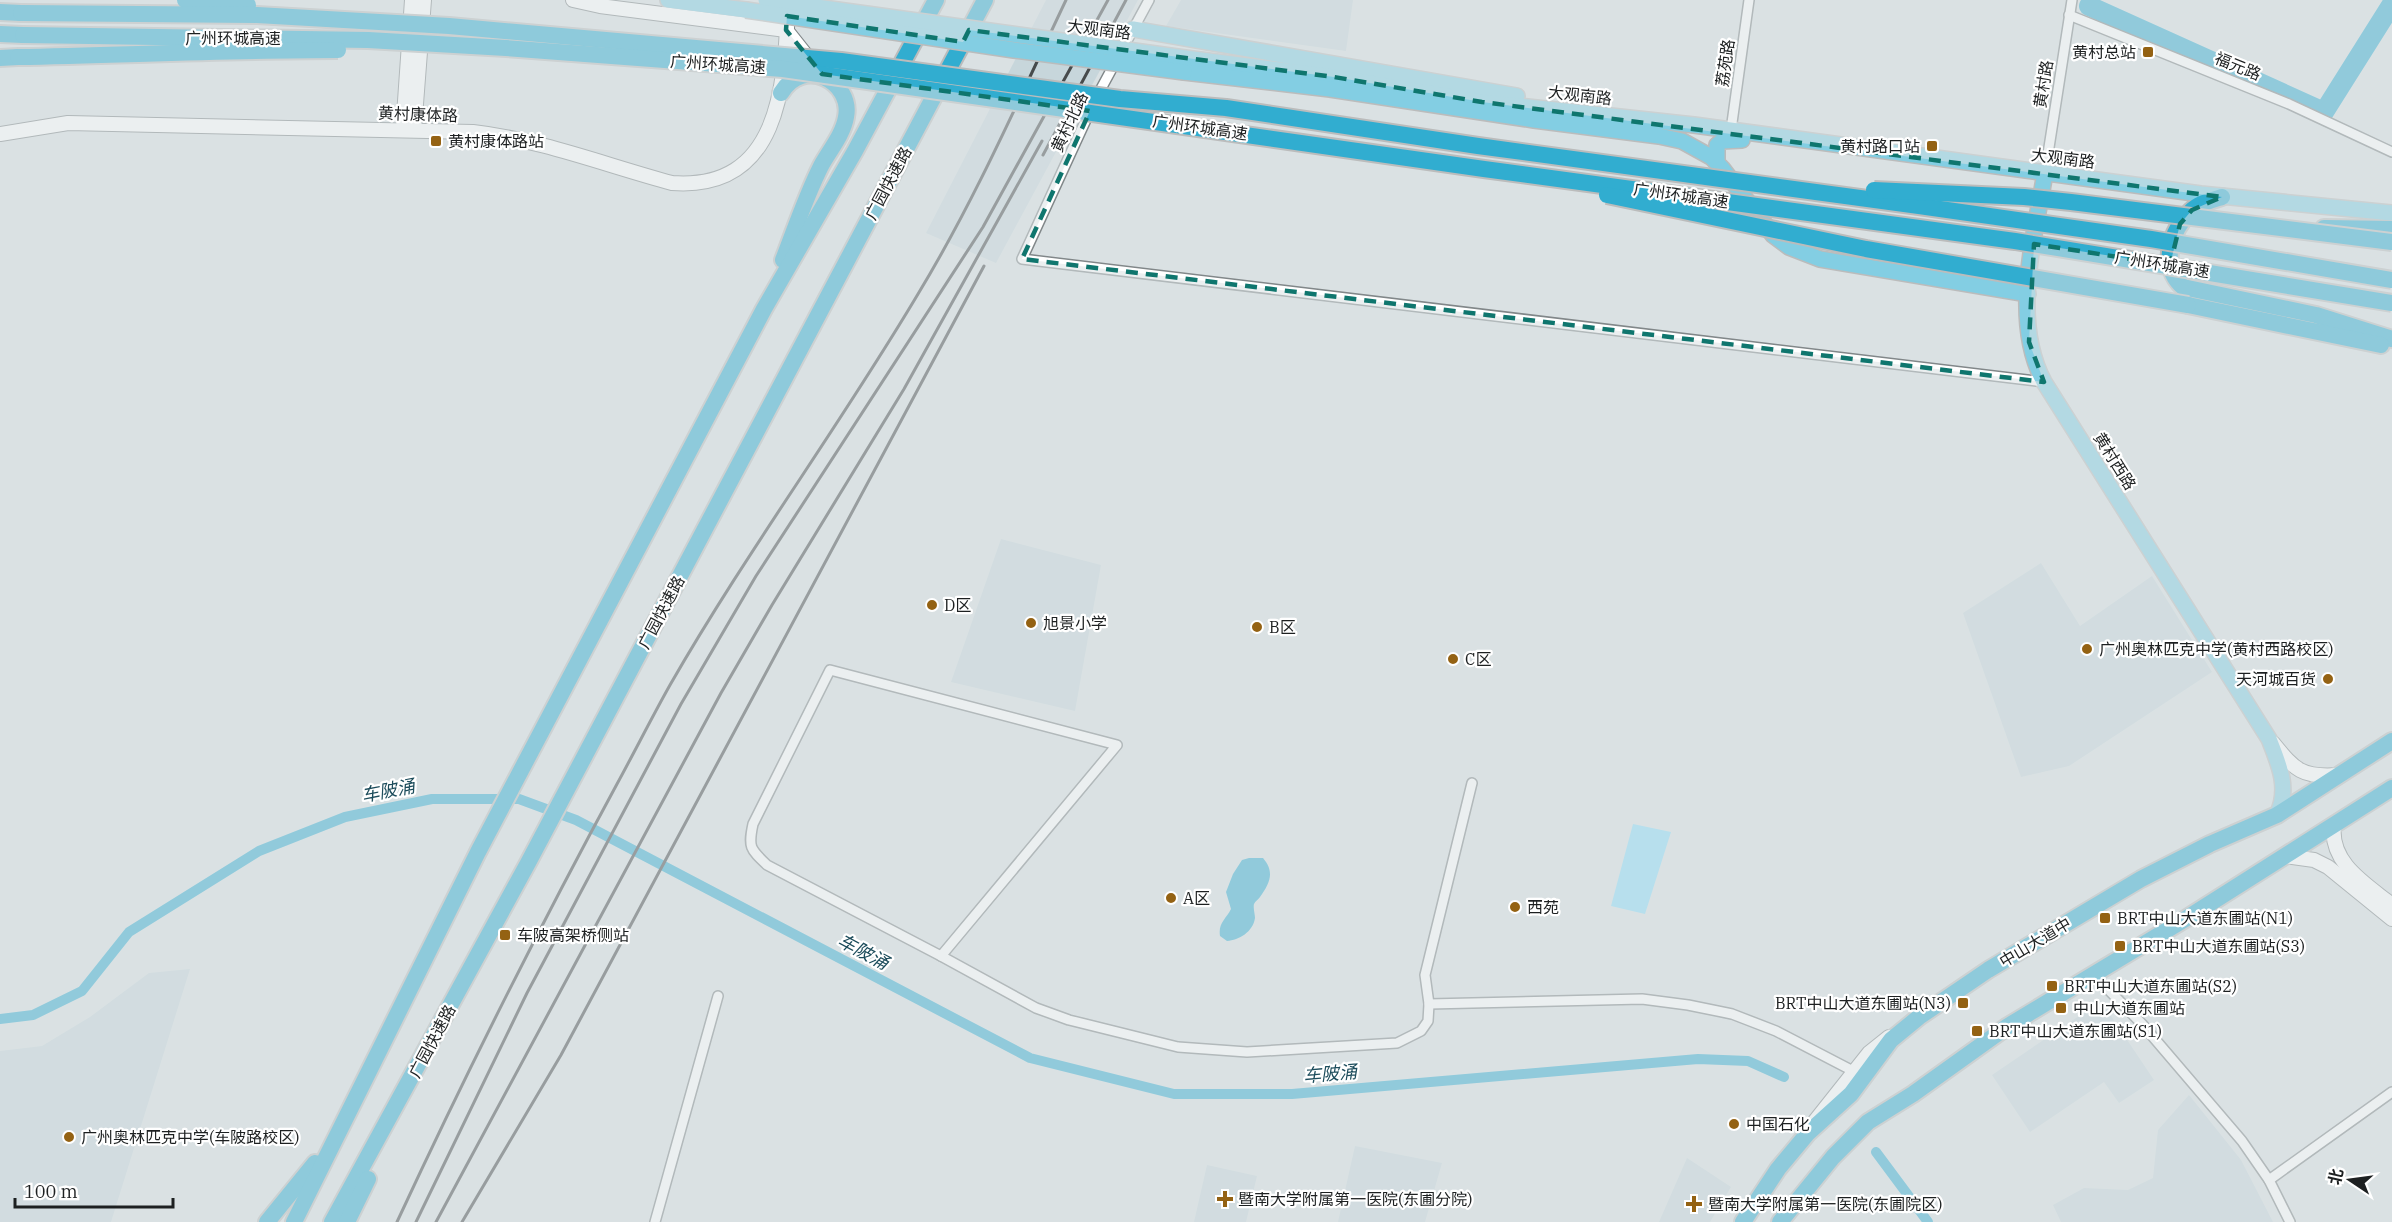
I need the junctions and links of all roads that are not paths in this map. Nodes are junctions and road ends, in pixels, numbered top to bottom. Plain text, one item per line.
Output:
1 (185, 0) edge
2 (412, 0) edge
3 (424, 0) edge
4 (573, 0) edge
5 (668, 0) edge
6 (766, 0) edge
7 (787, 0) edge
8 (936, 0) edge
9 (985, 0) edge
10 (1149, 0) edge
11 (1749, 0) edge
12 (2072, 0) edge
13 (0, 12) edge
14 (2069, 15) junction
15 (1133, 29) junction
16 (786, 30) junction
17 (0, 34) edge
18 (726, 49) junction
19 (0, 58) edge
20 (1184, 65) junction
21 (819, 75) junction
22 (781, 93) junction
23 (1561, 111) junction
24 (408, 130) junction
25 (1731, 130) junction
26 (0, 134) edge
27 (1826, 143) junction
28 (2392, 152) edge
29 (1717, 163) junction
30 (2045, 173) junction
31 (1531, 175) junction
32 (1764, 186) junction
33 (2222, 196) junction
34 (2392, 213) edge
35 (2280, 228) junction
36 (2392, 229) edge
37 (2392, 243) edge
38 (2392, 280) edge
39 (2028, 294) junction
40 (2392, 303) edge
41 (764, 309) junction
42 (2392, 339) edge
43 (2392, 347) edge
44 (2044, 382) junction
45 (2269, 739) junction
46 (2390, 744) edge
47 (2342, 775) junction
48 (1472, 783) dead end
49 (2392, 788) edge
50 (2277, 815) junction
51 (2334, 825) junction
52 (2285, 856) junction
53 (2392, 905) edge
54 (2392, 919) edge
55 (941, 956) junction
56 (2094, 975) junction
57 (718, 996) dead end
58 (1429, 1004) junction
59 (1904, 1028) junction
60 (425, 1055) junction
61 (1855, 1072) junction
62 (2392, 1092) edge
63 (1808, 1134) junction
64 (334, 1139) junction
65 (2270, 1180) junction
66 (267, 1222) edge
67 (280, 1222) edge
68 (294, 1222) edge
69 (332, 1222) edge
70 (347, 1222) edge
71 (655, 1222) edge
72 (1743, 1222) edge
73 (1780, 1222) edge
74 (2290, 1222) edge

1 - 18 highway, bridge
2 - 24 street
3 - 24 street
4 - 16 street
5 - 20 main road, 大观南路, bridge
6 - 20 main road, 大观南路, bridge
7 - 16 street, 黄村康体路
8 - 41 highway
9 - 60 highway, 广园快速路
10 - 15 street, 黄村北路
11 - 25 street, 荔苑路
12 - 14 street, 黄村路
13 - 18 highway, 广州环城高速, bridge
14 - 28 street, 福元路
14 - 30 street, 黄村路
15 - 23 main road
15 - 44 street, 黄村北路
16 - 21 street
16 - 22 street, 黄村康体路
17 - 21 highway, 广州环城高速, bridge
18 - 32 highway, 广州环城高速, bridge
19 - 21 highway, bridge
20 - 23 main road, 大观南路
20 - 29 main road, 大观南路
21 - 22 highway
21 - 31 highway, 广州环城高速, bridge
21 - 41 highway
22 - 24 street, 黄村康体路
23 - 25 main road, 大观南路
24 - 26 street, 黄村康体路
25 - 27 main road, 大观南路
27 - 29 main road
27 - 30 main road, 大观南路
29 - 39 main road, 大观南路
30 - 33 main road, 大观南路
30 - 39 main road, 黄村西路
31 - 40 highway, 广州环城高速, bridge
31 - 43 highway, bridge
32 - 35 highway, bridge
32 - 38 highway, 广州环城高速, bridge
33 - 34 main road, 大观南路
33 - 42 highway
35 - 36 highway, bridge
35 - 37 highway, bridge
39 - 44 main road, 黄村西路
41 - 64 highway
44 - 45 main road, 黄村西路
45 - 47 street
45 - 50 main road, 黄村西路
46 - 47 highway, 中山大道中
47 - 50 highway, 中山大道中
48 - 58 street
49 - 51 highway
50 - 59 highway, 中山大道中
51 - 52 highway
51 - 53 street
52 - 54 street
52 - 56 highway
55 - 55 street
55 - 58 street
56 - 65 street
56 - 73 highway
57 - 71 street
58 - 61 street
59 - 61 street
59 - 63 highway, 中山大道中
60 - 69 highway, 广园快速路
60 - 70 highway
61 - 63 street
62 - 65 street
63 - 72 highway, 中山大道中
64 - 66 highway
64 - 67 highway
64 - 68 highway
65 - 74 street

